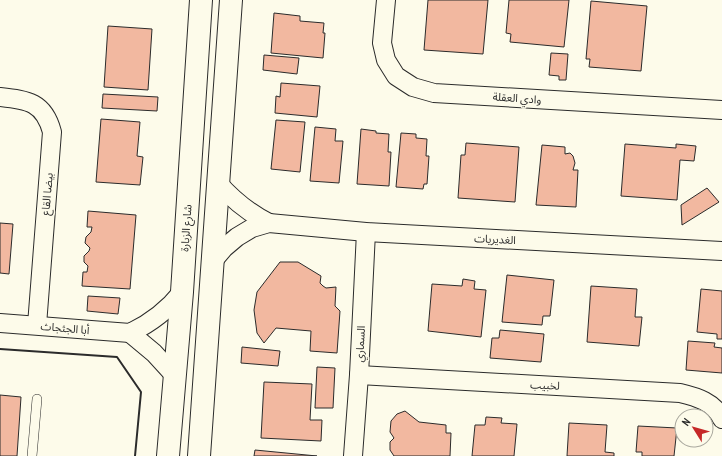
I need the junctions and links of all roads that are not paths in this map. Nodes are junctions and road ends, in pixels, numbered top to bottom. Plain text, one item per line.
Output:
1 (188, 0) edge
2 (231, 0) edge
3 (386, 0) edge
4 (200, 9) edge
5 (0, 97) edge
6 (722, 110) edge
7 (218, 183) junction
8 (269, 223) junction
9 (366, 232) junction
10 (722, 251) edge
11 (213, 261) junction
12 (182, 292) junction
13 (0, 323) edge
14 (37, 326) junction
15 (130, 334) junction
16 (359, 375) junction
17 (175, 376) junction
18 (37, 399) dead end
19 (722, 419) edge
20 (32, 456) edge
21 (168, 456) edge
22 (199, 456) edge
23 (353, 456) edge

1 - 4 street
2 - 7 street
3 - 6 street, وادي العقلة
4 - 12 street, شارع الزبارة
5 - 14 street, بيضا القاع
7 - 8 street, الغديريات
7 - 11 street
8 - 9 street, الغديريات
8 - 11 street, الغديريات
9 - 10 street, الغديريات
9 - 16 street, السماري
11 - 22 street
12 - 15 street
12 - 17 street, شارع الزبارة
13 - 14 street, أبا الجثجاث
14 - 15 street, أبا الجثجاث
15 - 17 street
16 - 19 street, لخبيب
16 - 23 street, السماري
17 - 21 street, شارع الزبارة
18 - 20 lane

